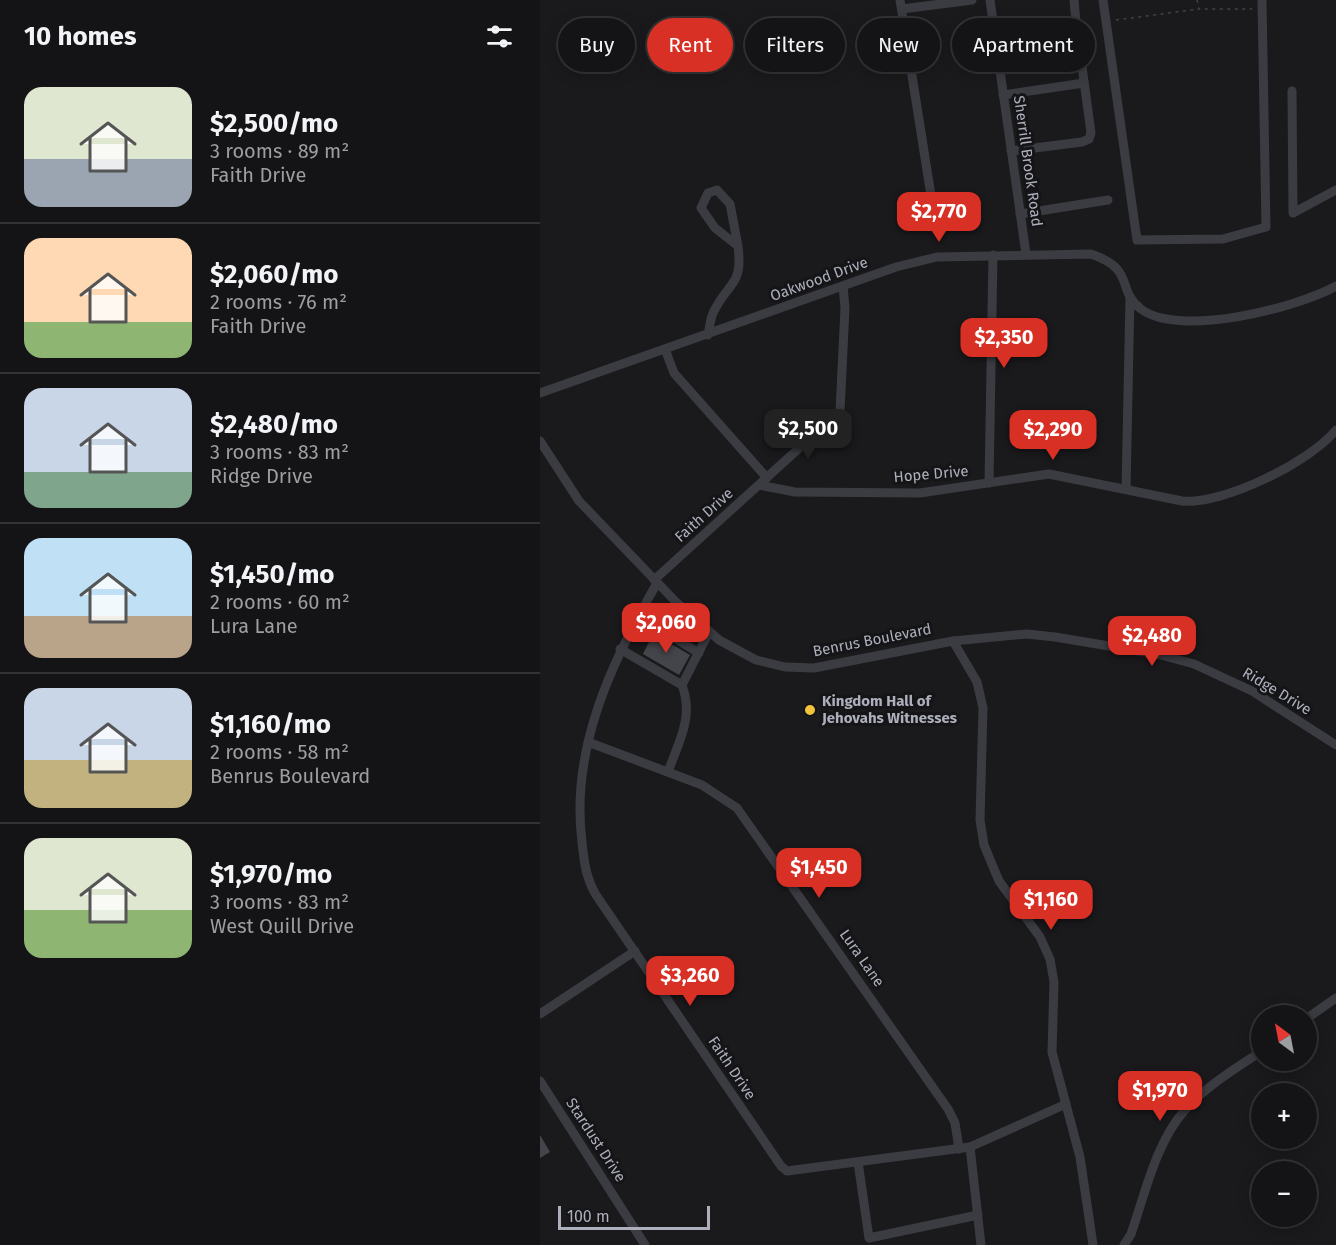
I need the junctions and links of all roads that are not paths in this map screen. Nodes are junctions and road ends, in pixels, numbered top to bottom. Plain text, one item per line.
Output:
1 (972, 0) edge
2 (990, 0) edge
3 (1074, 0) edge
4 (1103, 0) edge
5 (901, 4) edge
6 (1262, 4) edge
7 (992, 18) edge
8 (1076, 18) edge
9 (1000, 72) edge
10 (1083, 72) edge
11 (1084, 83) junction
12 (1292, 91) dead end
13 (1003, 95) junction
14 (1011, 151) junction
15 (1336, 190) edge
16 (1108, 200) dead end
17 (933, 208) dead end
18 (1020, 214) junction
19 (738, 246) junction
20 (993, 255) junction
21 (1026, 255) junction
22 (843, 286) junction
23 (1336, 286) edge
24 (1130, 294) junction
25 (708, 334) junction
26 (665, 350) junction
27 (540, 393) edge
28 (1336, 430) edge
29 (540, 441) edge
30 (763, 482) junction
31 (989, 483) junction
32 (1126, 489) junction
33 (656, 581) junction
34 (638, 618) junction
35 (660, 630) dead end
36 (709, 632) junction
37 (671, 636) dead end
38 (953, 641) junction
39 (620, 649) junction
40 (699, 652) junction
41 (682, 685) junction
42 (588, 742) junction
43 (1336, 745) edge
44 (668, 772) junction
45 (635, 951) junction
46 (1336, 998) edge
47 (1317, 1011) edge
48 (540, 1014) edge
49 (1251, 1059) edge
50 (540, 1081) edge
51 (1066, 1104) junction
52 (970, 1147) junction
53 (959, 1149) junction
54 (858, 1162) junction
55 (978, 1215) junction
56 (645, 1245) edge
57 (981, 1245) edge
58 (1092, 1245) edge
59 (1124, 1245) edge

1 - 5 street
2 - 7 street, Sherrill Brook Road
3 - 8 street
4 - 6 street
5 - 17 street
9 - 13 street, Sherrill Brook Road
10 - 11 street
11 - 13 street
11 - 14 street
12 - 15 street
13 - 14 street, Sherrill Brook Road
14 - 18 street, Sherrill Brook Road
16 - 18 street
18 - 21 street, Sherrill Brook Road
19 - 19 street
19 - 25 street
20 - 21 street, Oakwood Drive
20 - 22 street, Oakwood Drive
20 - 31 street
21 - 24 street, Oakwood Drive
22 - 25 street, Oakwood Drive
22 - 30 street, Faith Drive
23 - 24 street, Oakwood Drive
24 - 32 street
25 - 26 street, Oakwood Drive
26 - 27 street, Oakwood Drive
26 - 30 street
28 - 32 street, Hope Drive
29 - 33 street, Benrus Boulevard
30 - 31 street, Hope Drive
30 - 33 street, Faith Drive
31 - 32 street, Hope Drive
33 - 34 street, Faith Drive
33 - 36 street, Benrus Boulevard
34 - 35 street
34 - 39 street, Faith Drive
36 - 38 street, Benrus Boulevard
36 - 40 street
37 - 40 street
38 - 43 street, Ridge Drive
38 - 51 street, Benrus Boulevard
39 - 41 street
39 - 42 street, Faith Drive
40 - 41 street
41 - 44 street
42 - 44 street, Lura Lane
42 - 45 street, Faith Drive
44 - 53 street, Lura Lane
45 - 48 street
45 - 54 street, Faith Drive
46 - 47 street
49 - 59 street
50 - 56 street, Stardust Drive
51 - 52 street, Faith Drive
51 - 58 street, Benrus Boulevard
52 - 53 street, Faith Drive
52 - 55 street
53 - 54 street, Faith Drive
54 - 55 street
55 - 57 street

